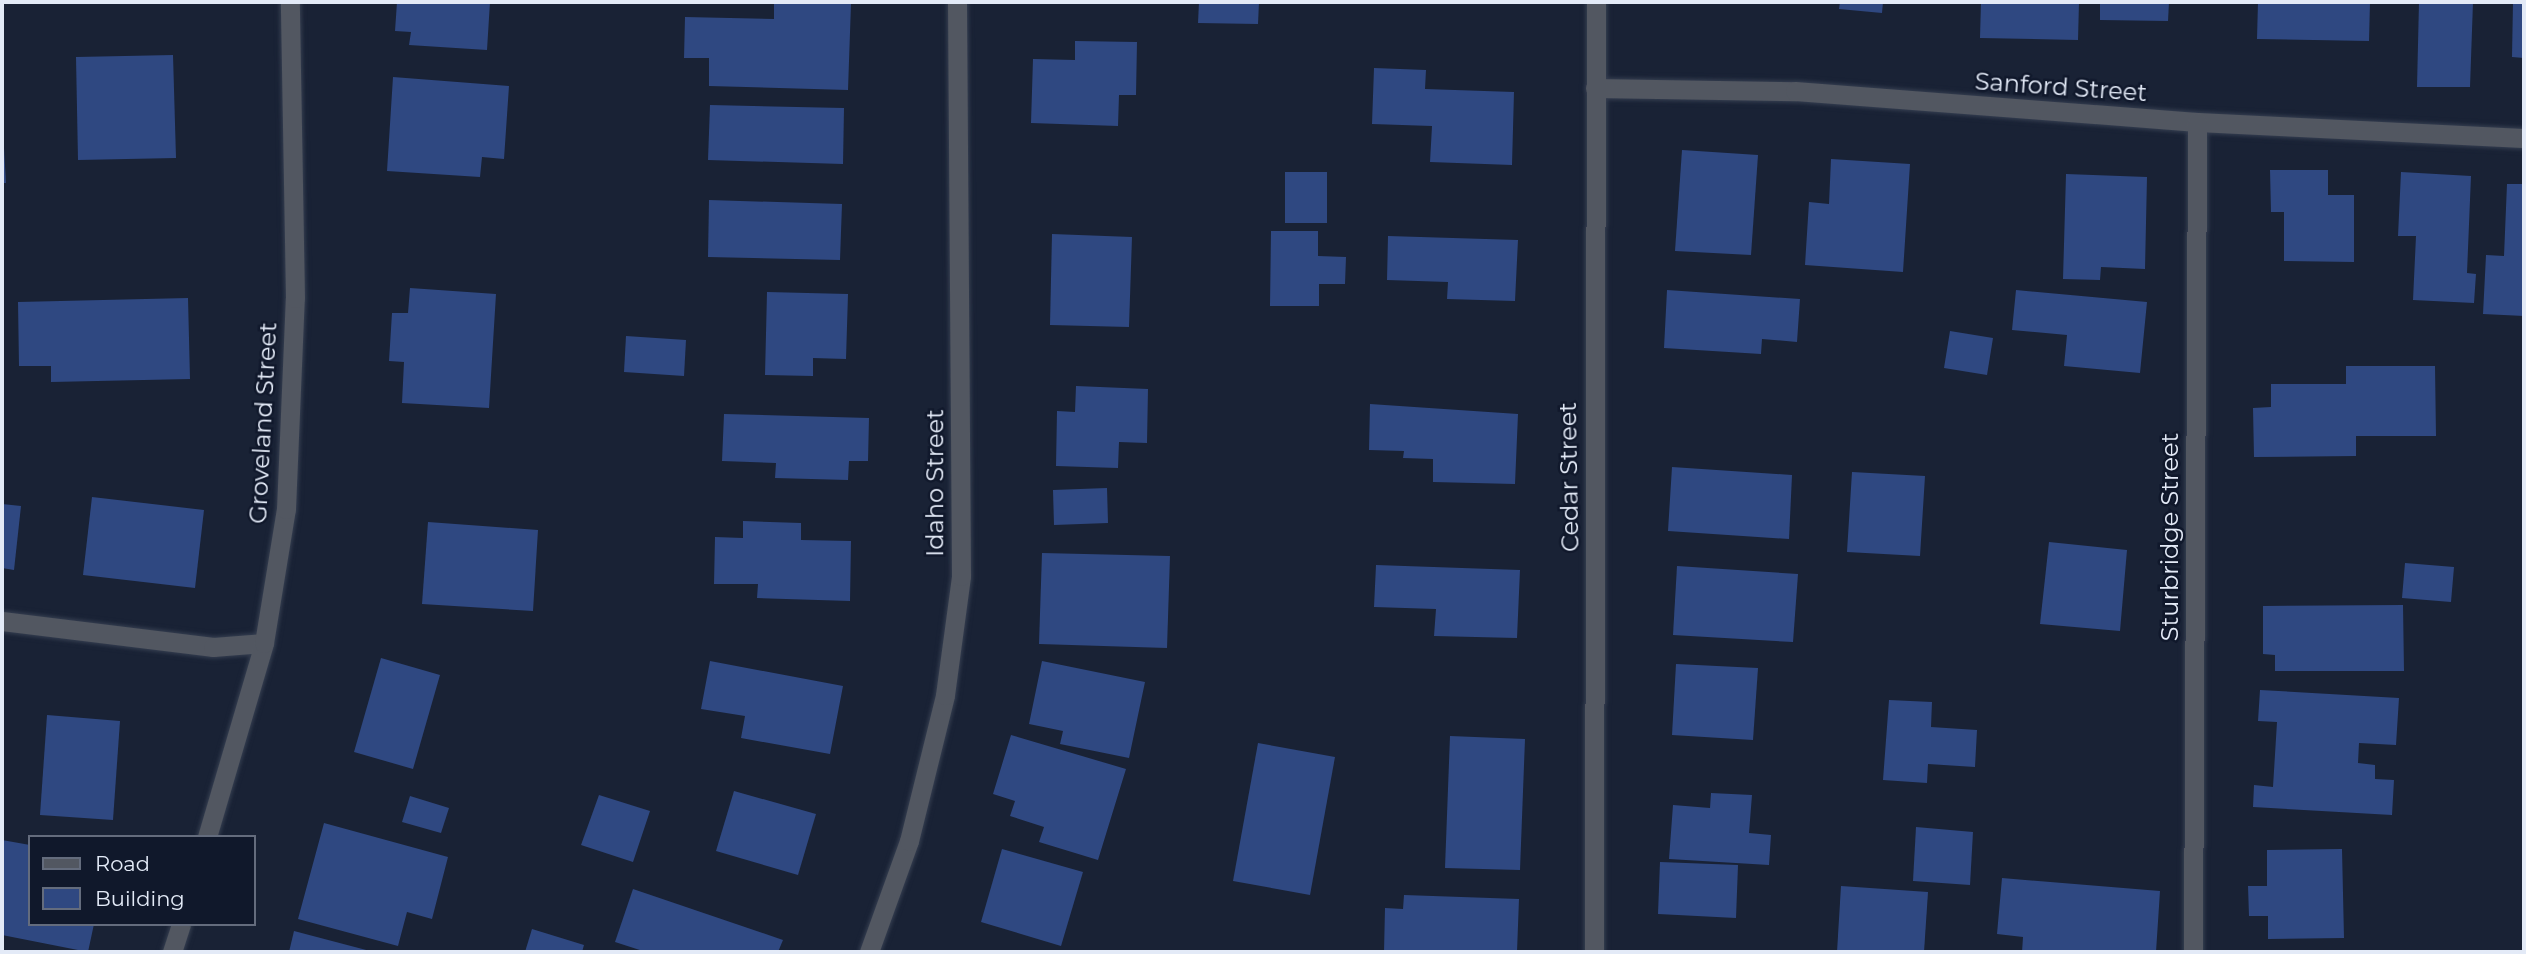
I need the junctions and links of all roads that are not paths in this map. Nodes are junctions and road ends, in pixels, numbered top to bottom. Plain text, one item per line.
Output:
1 (290, 2) edge
2 (957, 2) edge
3 (1596, 2) edge
4 (1595, 88) junction
5 (2197, 122) junction
6 (2524, 138) edge
7 (2, 621) edge
8 (264, 643) junction
9 (208, 835) edge
10 (180, 926) edge
11 (172, 952) edge
12 (869, 952) edge
13 (1594, 952) edge
14 (2193, 952) edge

1 - 8 street, Groveland Street
2 - 12 street, Idaho Street
3 - 4 street, Cedar Street
4 - 5 street, Sanford Street
4 - 13 street, Cedar Street
5 - 6 street, Sanford Street
5 - 14 street, Sturbridge Street
7 - 8 street
8 - 9 street, Groveland Street
10 - 11 street

